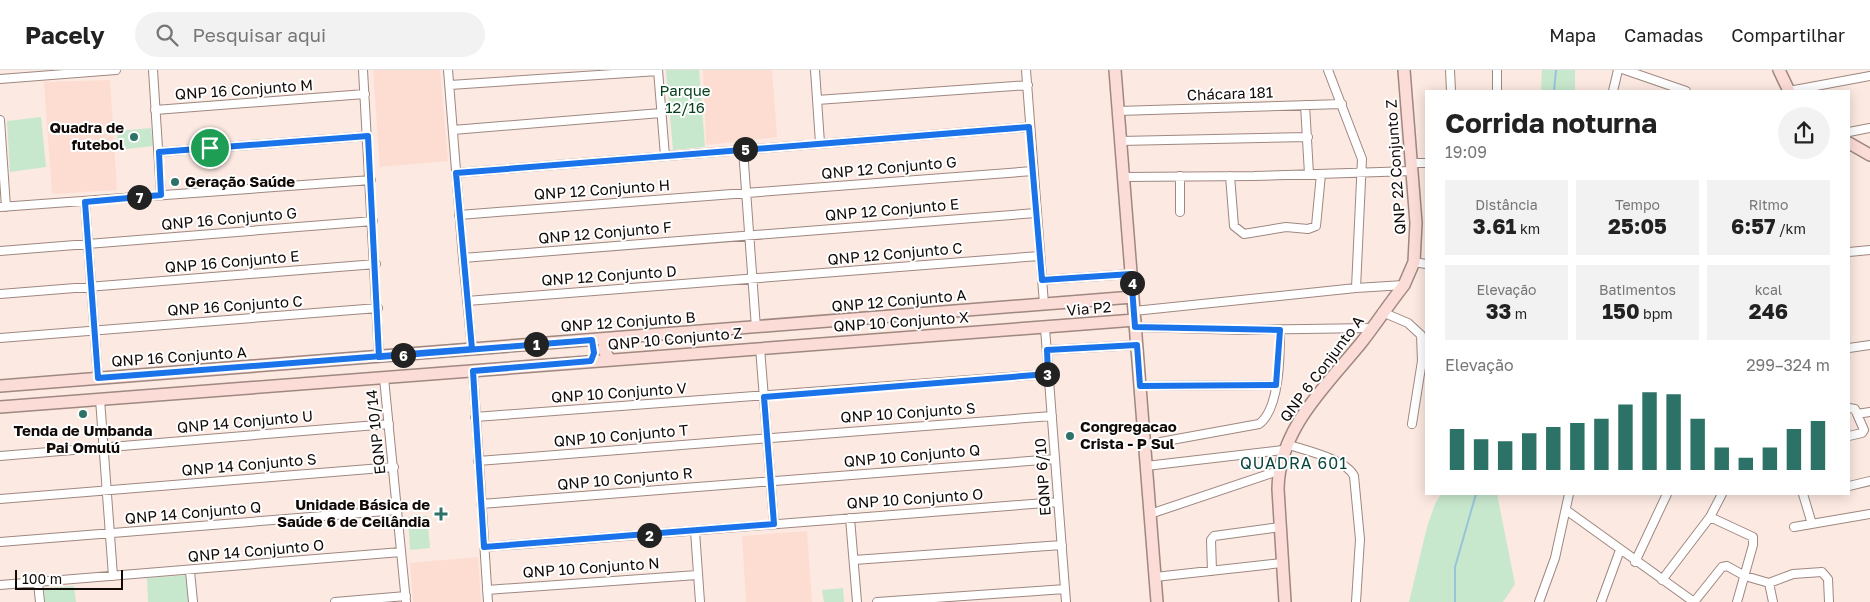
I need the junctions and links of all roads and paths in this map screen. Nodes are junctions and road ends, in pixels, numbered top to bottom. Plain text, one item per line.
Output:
1 (116, 70) edge
2 (153, 70) edge
3 (363, 70) edge
4 (448, 70) edge
5 (658, 70) edge
6 (815, 70) edge
7 (1026, 70) edge
8 (1115, 70) edge
9 (1328, 70) edge
10 (1404, 70) edge
11 (1450, 70) edge
12 (1496, 70) edge
13 (1618, 70) edge
14 (1625, 70) edge
15 (1778, 70) edge
16 (74, 72) edge
17 (1870, 76) edge
18 (0, 78) edge
19 (450, 85) junction
20 (1028, 85) junction
21 (1452, 90) edge
22 (1497, 90) edge
23 (1613, 90) edge
24 (1683, 90) edge
25 (1788, 90) edge
26 (1794, 90) edge
27 (365, 94) junction
28 (817, 100) junction
29 (1342, 104) junction
30 (1305, 105) junction
31 (156, 110) junction
32 (1118, 111) junction
33 (661, 113) junction
34 (0, 121) edge
35 (1029, 127) junction
36 (1870, 128) edge
37 (453, 130) junction
38 (1850, 132) edge
39 (368, 136) junction
40 (1308, 137) junction
41 (1120, 141) junction
42 (820, 143) junction
43 (1850, 144) edge
44 (743, 149) junction
45 (159, 152) junction
46 (1870, 155) edge
47 (665, 156) junction
48 (1425, 163) edge
49 (2, 164) edge
50 (1412, 167) junction
51 (1032, 170) junction
52 (1362, 172) junction
53 (456, 173) junction
54 (1309, 174) junction
55 (1321, 174) junction
56 (1180, 176) junction
57 (1230, 176) junction
58 (1123, 177) junction
59 (371, 180) junction
60 (747, 193) junction
61 (161, 195) junction
62 (85, 202) junction
63 (3, 207) edge
64 (1180, 212) dead end
65 (1036, 213) junction
66 (459, 215) junction
67 (373, 221) junction
68 (750, 235) junction
69 (88, 244) junction
70 (1870, 250) edge
71 (0, 251) edge
72 (1850, 252) edge
73 (1040, 256) junction
74 (463, 258) junction
75 (1414, 262) junction
76 (376, 264) junction
77 (1425, 264) edge
78 (1131, 274) junction
79 (752, 279) junction
80 (1042, 280) junction
81 (1404, 285) junction
82 (91, 287) junction
83 (1356, 288) junction
84 (0, 294) edge
85 (1133, 297) junction
86 (467, 301) junction
87 (1044, 304) junction
88 (378, 308) junction
89 (1382, 312) junction
90 (923, 314) junction
91 (909, 315) junction
92 (1134, 319) junction
93 (756, 328) junction
94 (1045, 328) junction
95 (1372, 328) junction
96 (94, 330) junction
97 (1280, 330) junction
98 (910, 336) junction
99 (923, 336) junction
100 (0, 338) edge
101 (609, 339) junction
102 (592, 340) junction
103 (1137, 345) junction
104 (1870, 345) edge
105 (760, 348) junction
106 (1850, 348) edge
107 (472, 349) junction
108 (1047, 350) junction
109 (379, 357) junction
110 (610, 360) junction
111 (591, 361) junction
112 (230, 369) junction
113 (203, 371) junction
114 (473, 371) junction
115 (1048, 374) junction
116 (98, 378) junction
117 (384, 378) junction
118 (1276, 385) junction
119 (0, 386) edge
120 (1140, 386) junction
121 (231, 391) junction
122 (202, 392) junction
123 (764, 397) junction
124 (100, 399) junction
125 (0, 407) edge
126 (1850, 408) edge
127 (1870, 412) edge
128 (1858, 414) junction
129 (1052, 416) junction
130 (475, 418) junction
131 (389, 424) junction
132 (1412, 424) dead end
133 (1850, 436) edge
134 (767, 438) junction
135 (1144, 444) junction
136 (1284, 447) junction
137 (104, 448) junction
138 (0, 456) edge
139 (1055, 459) junction
140 (478, 461) junction
141 (1146, 466) junction
142 (394, 468) junction
143 (1278, 471) junction
144 (770, 481) junction
145 (1870, 481) edge
146 (1850, 486) edge
147 (107, 490) junction
148 (1569, 495) edge
149 (1667, 495) edge
150 (1722, 495) edge
151 (1803, 495) edge
152 (0, 499) edge
153 (1058, 502) junction
154 (481, 504) junction
155 (398, 510) junction
156 (1566, 510) junction
157 (1150, 514) junction
158 (1870, 514) edge
159 (850, 518) junction
160 (1710, 518) junction
161 (774, 524) junction
162 (1812, 524) junction
163 (1280, 527) junction
164 (1794, 527) dead end
165 (695, 531) junction
166 (110, 534) junction
167 (0, 542) edge
168 (1062, 545) junction
169 (484, 547) junction
170 (1620, 550) junction
171 (401, 552) junction
172 (854, 560) junction
173 (1636, 562) junction
174 (1282, 563) junction
175 (190, 571) junction
176 (1212, 571) junction
177 (698, 575) junction
178 (113, 576) junction
179 (1745, 576) junction
180 (1155, 577) junction
181 (1662, 580) junction
182 (38, 583) junction
183 (1769, 583) junction
184 (0, 586) edge
185 (1065, 589) junction
186 (487, 590) junction
187 (406, 599) edge
188 (40, 602) edge
189 (193, 602) edge
190 (335, 602) edge
191 (488, 602) edge
192 (700, 602) edge
193 (857, 602) edge
194 (877, 602) edge
195 (1066, 602) edge
196 (1157, 602) edge
197 (1285, 602) edge
198 (1356, 602) edge
199 (1540, 602) edge
200 (1601, 602) edge
201 (1694, 602) edge
202 (1737, 602) edge
203 (1773, 602) edge
204 (1829, 602) edge

1 - 16 street
2 - 31 street
3 - 27 street
4 - 19 street
5 - 19 street
5 - 33 street
6 - 28 street
7 - 20 street
8 - 32 street
9 - 29 street
10 - 50 street, QNP 22 Conjunto Z
11 - 21 street
12 - 22 street
13 - 23 street
14 - 24 street
15 - 25 street
16 - 18 street
17 - 26 street
19 - 37 street
20 - 28 street
20 - 35 street
27 - 31 street, QNP 16 Conjunto M
27 - 39 street
28 - 42 street
29 - 30 street, Chácara 181
29 - 52 street
30 - 32 street, Chácara 181
30 - 40 street
31 - 45 street
32 - 41 street
33 - 37 street
33 - 47 street
34 - 49 street
35 - 42 street
35 - 51 street
36 - 38 street
37 - 53 street
39 - 45 street
39 - 59 street
40 - 41 street
40 - 54 street
41 - 58 street
42 - 44 street
43 - 46 street
44 - 47 street
44 - 60 street
45 - 61 street
47 - 53 street
48 - 50 street
49 - 63 street
50 - 52 street
50 - 75 street, QNP 22 Conjunto Z
51 - 60 street, QNP 12 Conjunto G
51 - 65 street
52 - 55 street
52 - 83 street
53 - 66 street
54 - 55 street
54 - 57 street
55 - 57 street
56 - 57 street
56 - 58 street
56 - 64 street
58 - 78 street
59 - 61 street
59 - 67 street
60 - 66 street, QNP 12 Conjunto H
60 - 68 street
61 - 62 street
62 - 63 street
62 - 69 street, QNP 16 Conjunto A
65 - 68 street, QNP 12 Conjunto E
65 - 73 street
66 - 74 street
67 - 69 street, QNP 16 Conjunto G
67 - 76 street
68 - 74 street, QNP 12 Conjunto F
68 - 79 street
69 - 71 street, QNP 16 Conjunto G
69 - 82 street, QNP 16 Conjunto A
70 - 72 street
73 - 79 street, QNP 12 Conjunto C
73 - 80 street
74 - 86 street
75 - 77 street
75 - 81 street, QNP 22 Conjunto Z
76 - 82 street, QNP 16 Conjunto E
76 - 88 street
78 - 80 street
78 - 85 street
79 - 86 street, QNP 12 Conjunto D
79 - 93 street
80 - 87 street
81 - 83 street
81 - 89 street, QNP 22 Conjunto Z
82 - 84 street, QNP 16 Conjunto E
82 - 96 street, QNP 16 Conjunto A
83 - 92 street
85 - 87 street, Via P2
85 - 92 street
86 - 107 street
87 - 90 street, QNP 12 Conjunto A
88 - 96 street, QNP 16 Conjunto C
88 - 109 street
89 - 95 street, QNP 6 Conjunto A
89 - 132 street
90 - 91 street, QNP 12 Conjunto A
90 - 99 street
91 - 93 street, QNP 12 Conjunto A
91 - 98 street
92 - 94 street, Via P2
92 - 97 street
92 - 103 street
93 - 101 street, QNP 12 Conjunto B
94 - 99 street, QNP 10 Conjunto X
94 - 108 street, EQNP 6/10
95 - 97 street
95 - 136 street, QNP 6 Conjunto A
96 - 100 street, QNP 16 Conjunto C
96 - 116 street, QNP 16 Conjunto A
97 - 118 street
98 - 99 street, QNP 10 Conjunto X
98 - 105 street, QNP 10 Conjunto X
101 - 102 street, QNP 12 Conjunto B
101 - 110 street
102 - 107 street, QNP 12 Conjunto B
102 - 111 street
103 - 108 street
103 - 120 street
104 - 106 street
105 - 110 street, QNP 10 Conjunto Z
105 - 123 street
107 - 109 street
108 - 115 street, EQNP 6/10
109 - 112 street, QNP 16 Conjunto A
110 - 111 street, QNP 10 Conjunto Z
111 - 114 street, QNP 10 Conjunto Z
112 - 113 street, QNP 16 Conjunto A
112 - 121 street
113 - 116 street, QNP 16 Conjunto A
113 - 122 street
114 - 117 street
114 - 130 street
115 - 123 street, QNP 10 Conjunto V
115 - 129 street, EQNP 6/10
116 - 119 street
117 - 121 street
117 - 131 street, EQNP 10/14
118 - 120 street
118 - 135 street
120 - 135 street
121 - 122 street
122 - 124 street
123 - 130 street, QNP 10 Conjunto V
123 - 134 street
124 - 125 street
124 - 137 street
126 - 128 street
127 - 128 street
128 - 133 street
129 - 134 street, QNP 10 Conjunto S
129 - 139 street, EQNP 6/10
130 - 140 street
131 - 137 street, QNP 14 Conjunto U
131 - 142 street, EQNP 10/14
134 - 140 street, QNP 10 Conjunto T
134 - 144 street
135 - 141 street
136 - 141 street
136 - 143 street, QNP 6 Conjunto A
136 - 198 street
137 - 138 street, QNP 14 Conjunto U
137 - 147 street
139 - 144 street, QNP 10 Conjunto Q
139 - 153 street, EQNP 6/10
140 - 154 street
141 - 157 street
142 - 147 street, QNP 14 Conjunto S
142 - 155 street, EQNP 10/14
143 - 157 street
143 - 163 street, QNP 6 Conjunto A
144 - 154 street, QNP 10 Conjunto R
144 - 161 street
145 - 146 street
147 - 152 street, QNP 14 Conjunto S
147 - 166 street
148 - 156 street
149 - 173 street
150 - 160 street
151 - 162 street
153 - 159 street, QNP 10 Conjunto O
153 - 168 street, EQNP 6/10
154 - 169 street
155 - 166 street, QNP 14 Conjunto Q
155 - 171 street, EQNP 10/14
156 - 170 street
156 - 199 street
157 - 180 street
158 - 162 street
159 - 161 street, QNP 10 Conjunto O
159 - 172 street
160 - 179 street
160 - 181 street
161 - 165 street, QNP 10 Conjunto O
162 - 164 street
163 - 174 street, QNP 6 Conjunto A
163 - 176 street
165 - 169 street, QNP 10 Conjunto O
165 - 177 street
166 - 167 street, QNP 14 Conjunto Q
166 - 178 street
168 - 172 street
168 - 185 street, EQNP 6/10
169 - 186 street
170 - 173 street
170 - 200 street
171 - 175 street, QNP 14 Conjunto O
171 - 187 street, EQNP 10/14
172 - 193 street
173 - 181 street
174 - 176 street
174 - 197 street, QNP 6 Conjunto A
175 - 178 street, QNP 14 Conjunto O
175 - 189 street
176 - 180 street
177 - 186 street, QNP 10 Conjunto N
177 - 192 street
178 - 182 street, QNP 14 Conjunto O
179 - 183 street
179 - 201 street
179 - 202 street
180 - 196 street
181 - 201 street
182 - 184 street, QNP 14 Conjunto O
182 - 188 street
183 - 203 street
183 - 204 street
185 - 194 street
185 - 195 street, EQNP 6/10
186 - 191 street
187 - 190 street

